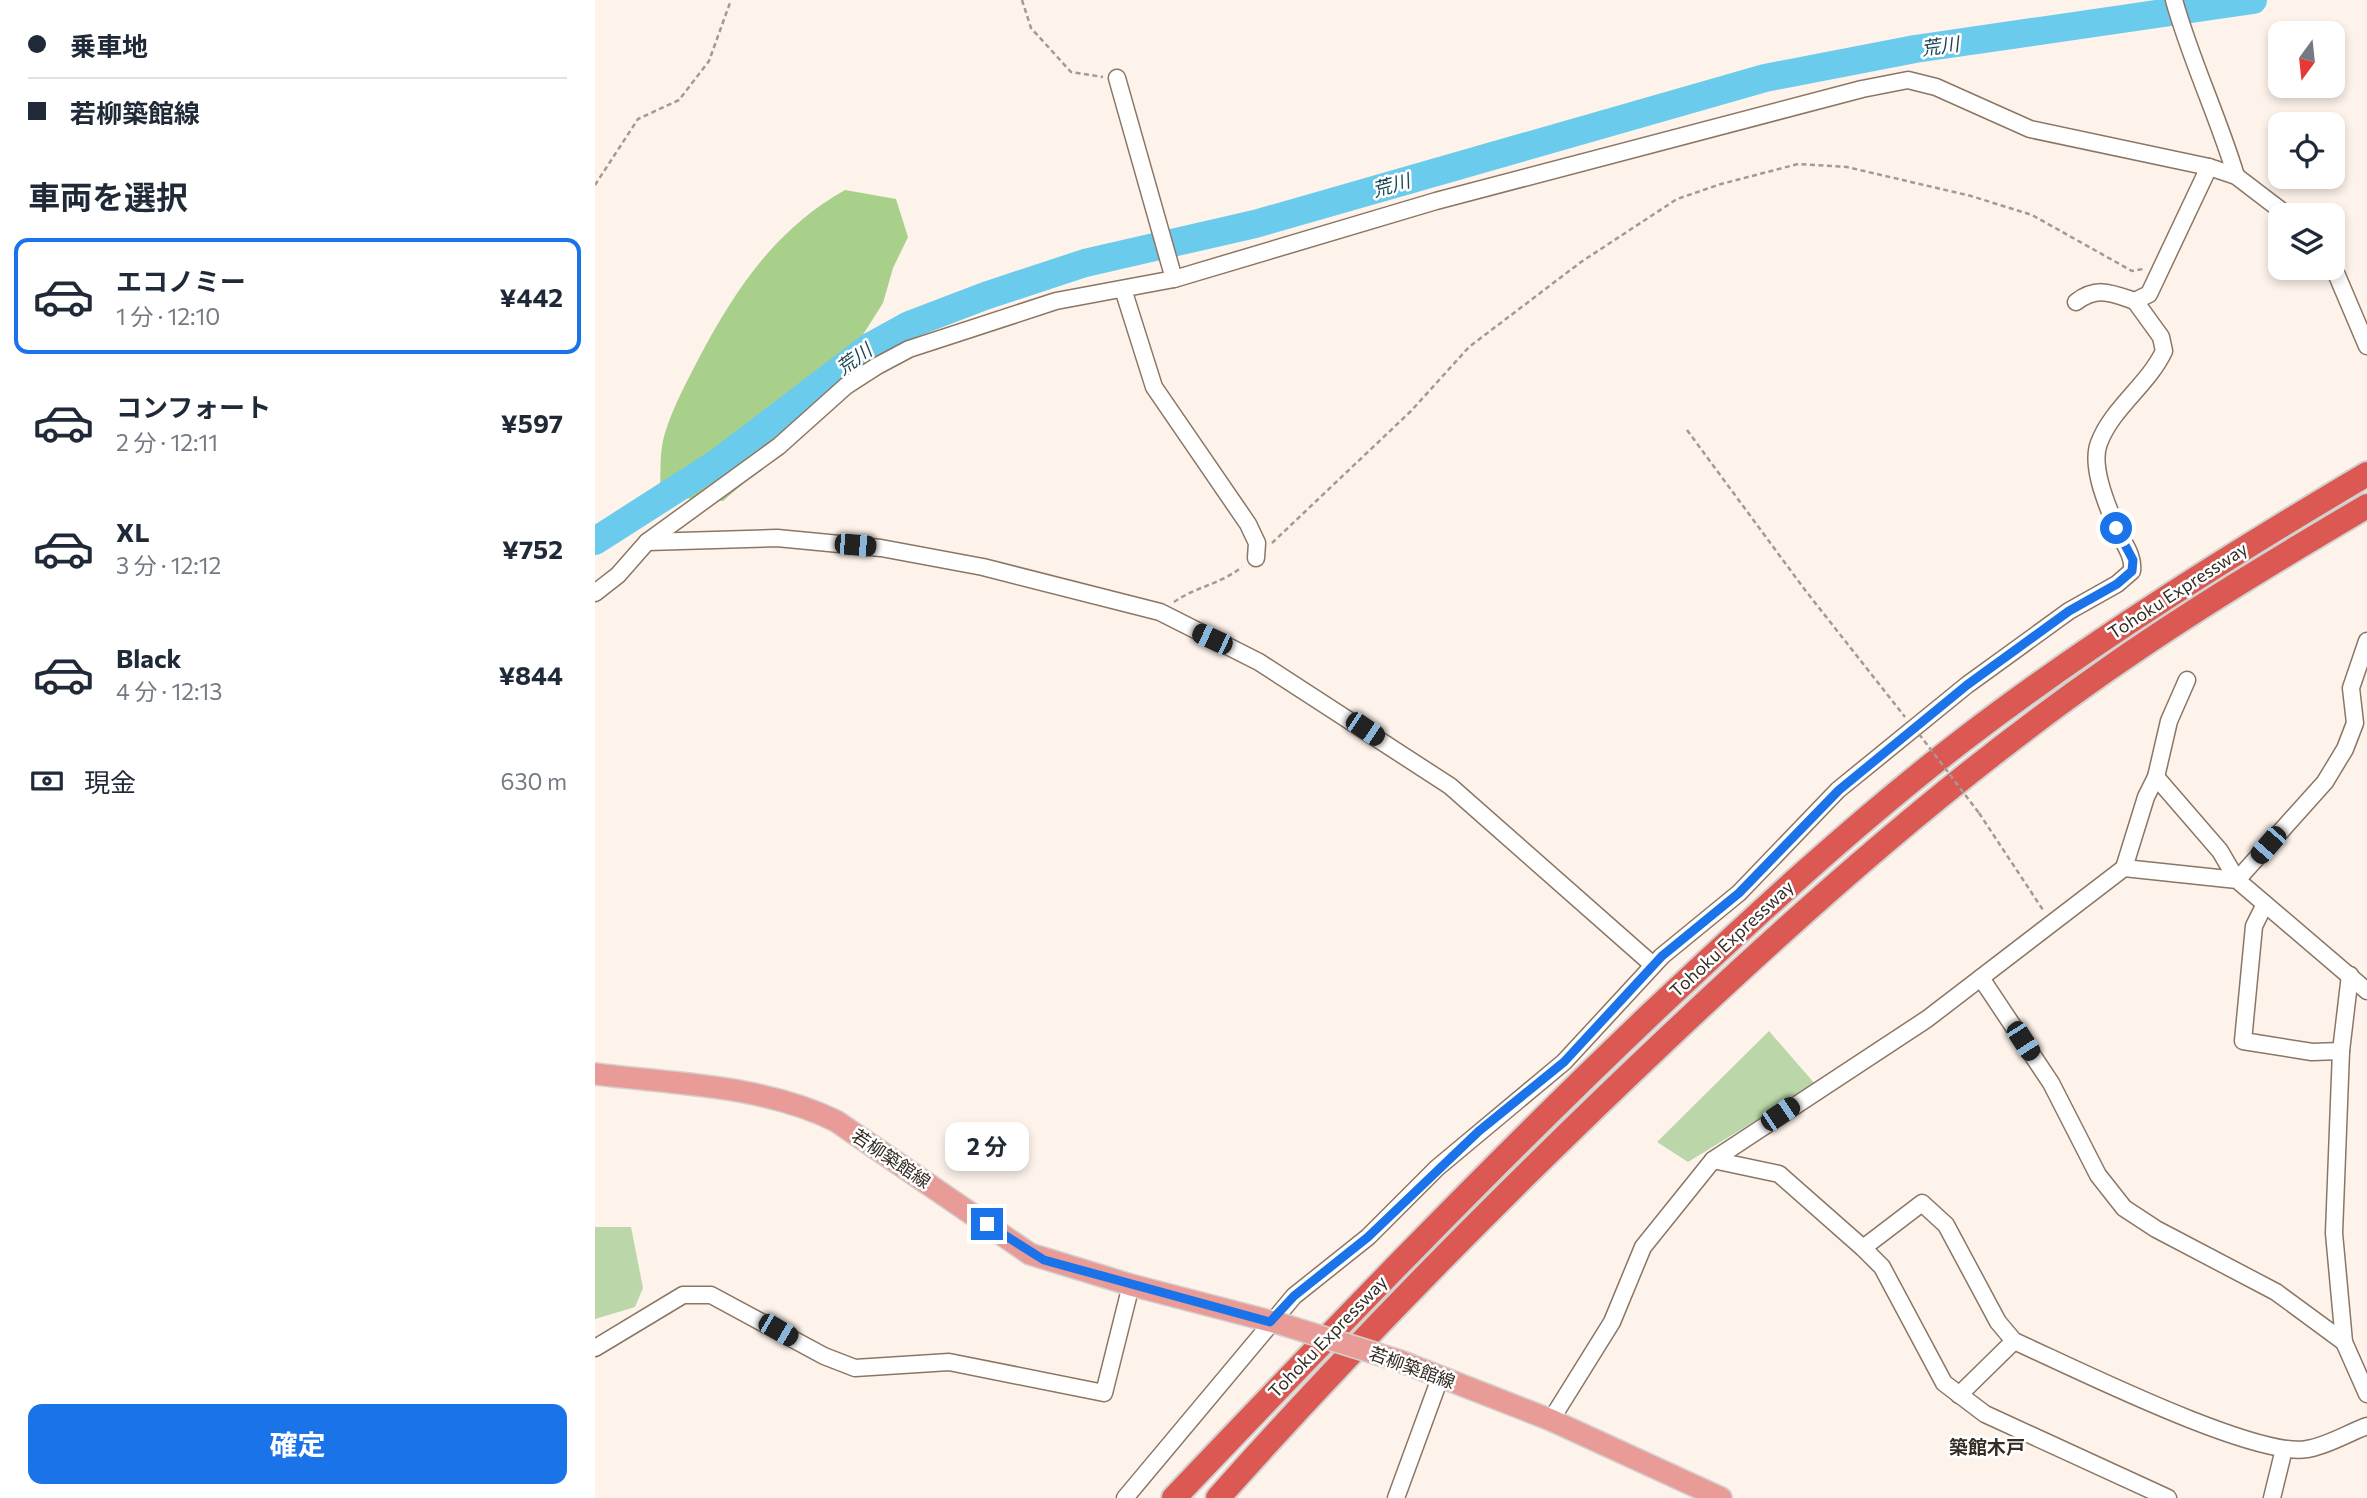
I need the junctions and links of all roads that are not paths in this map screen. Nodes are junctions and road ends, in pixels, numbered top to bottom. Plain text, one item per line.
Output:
1 (2174, 0) edge
2 (1117, 78) road end
3 (2209, 167) junction
4 (2235, 171) junction
5 (2273, 203) edge
6 (1172, 273) junction
7 (2339, 280) edge
8 (1123, 289) junction
9 (2134, 301) junction
10 (2076, 302) dead end
11 (2367, 346) edge
12 (2367, 474) edge
13 (2367, 506) edge
14 (647, 541) junction
15 (1255, 558) road end
16 (595, 593) edge
17 (2367, 641) edge
18 (2187, 680) dead end
19 (2156, 778) junction
20 (2124, 868) junction
21 (2237, 880) junction
22 (2265, 904) junction
23 (1653, 965) junction
24 (2350, 975) junction
25 (1981, 978) junction
26 (2367, 990) edge
27 (2341, 1051) junction
28 (595, 1074) edge
29 (1713, 1160) junction
30 (1863, 1248) junction
31 (1131, 1285) junction
32 (1276, 1323) junction
33 (2014, 1342) junction
34 (2344, 1342) junction
35 (595, 1348) edge
36 (1440, 1378) junction
37 (2367, 1394) edge
38 (1959, 1395) junction
39 (1551, 1420) junction
40 (2367, 1426) edge
41 (2284, 1449) junction
42 (1125, 1498) edge
43 (1174, 1498) edge
44 (1218, 1498) edge
45 (1396, 1498) edge
46 (1721, 1498) edge
47 (2168, 1498) edge
48 (2272, 1498) edge

1 - 4 street
2 - 6 street
3 - 4 street
3 - 6 street
3 - 9 street
4 - 5 street
6 - 8 street
7 - 11 street
8 - 14 street
8 - 15 street
9 - 10 street
9 - 23 street
12 - 43 highway, Tohoku Expressway
13 - 44 highway, Tohoku Expressway
14 - 16 street
14 - 23 street
17 - 21 street
18 - 19 street
19 - 20 street
19 - 21 street
20 - 21 street
20 - 25 street
21 - 22 street
22 - 24 street
22 - 27 street
23 - 32 street
24 - 26 street
24 - 27 street
25 - 29 street
25 - 34 street
27 - 34 street
28 - 31 main road, 若柳築館線
29 - 30 street
29 - 39 street
30 - 33 street
30 - 38 street
31 - 32 main road, 若柳築館線
31 - 35 street
32 - 36 main road, 若柳築館線, bridge
32 - 42 street
33 - 38 street
33 - 41 street
34 - 37 street
36 - 39 main road, 若柳築館線
36 - 45 street
38 - 47 street
39 - 46 main road, 若柳築館線
40 - 41 street
41 - 48 street

